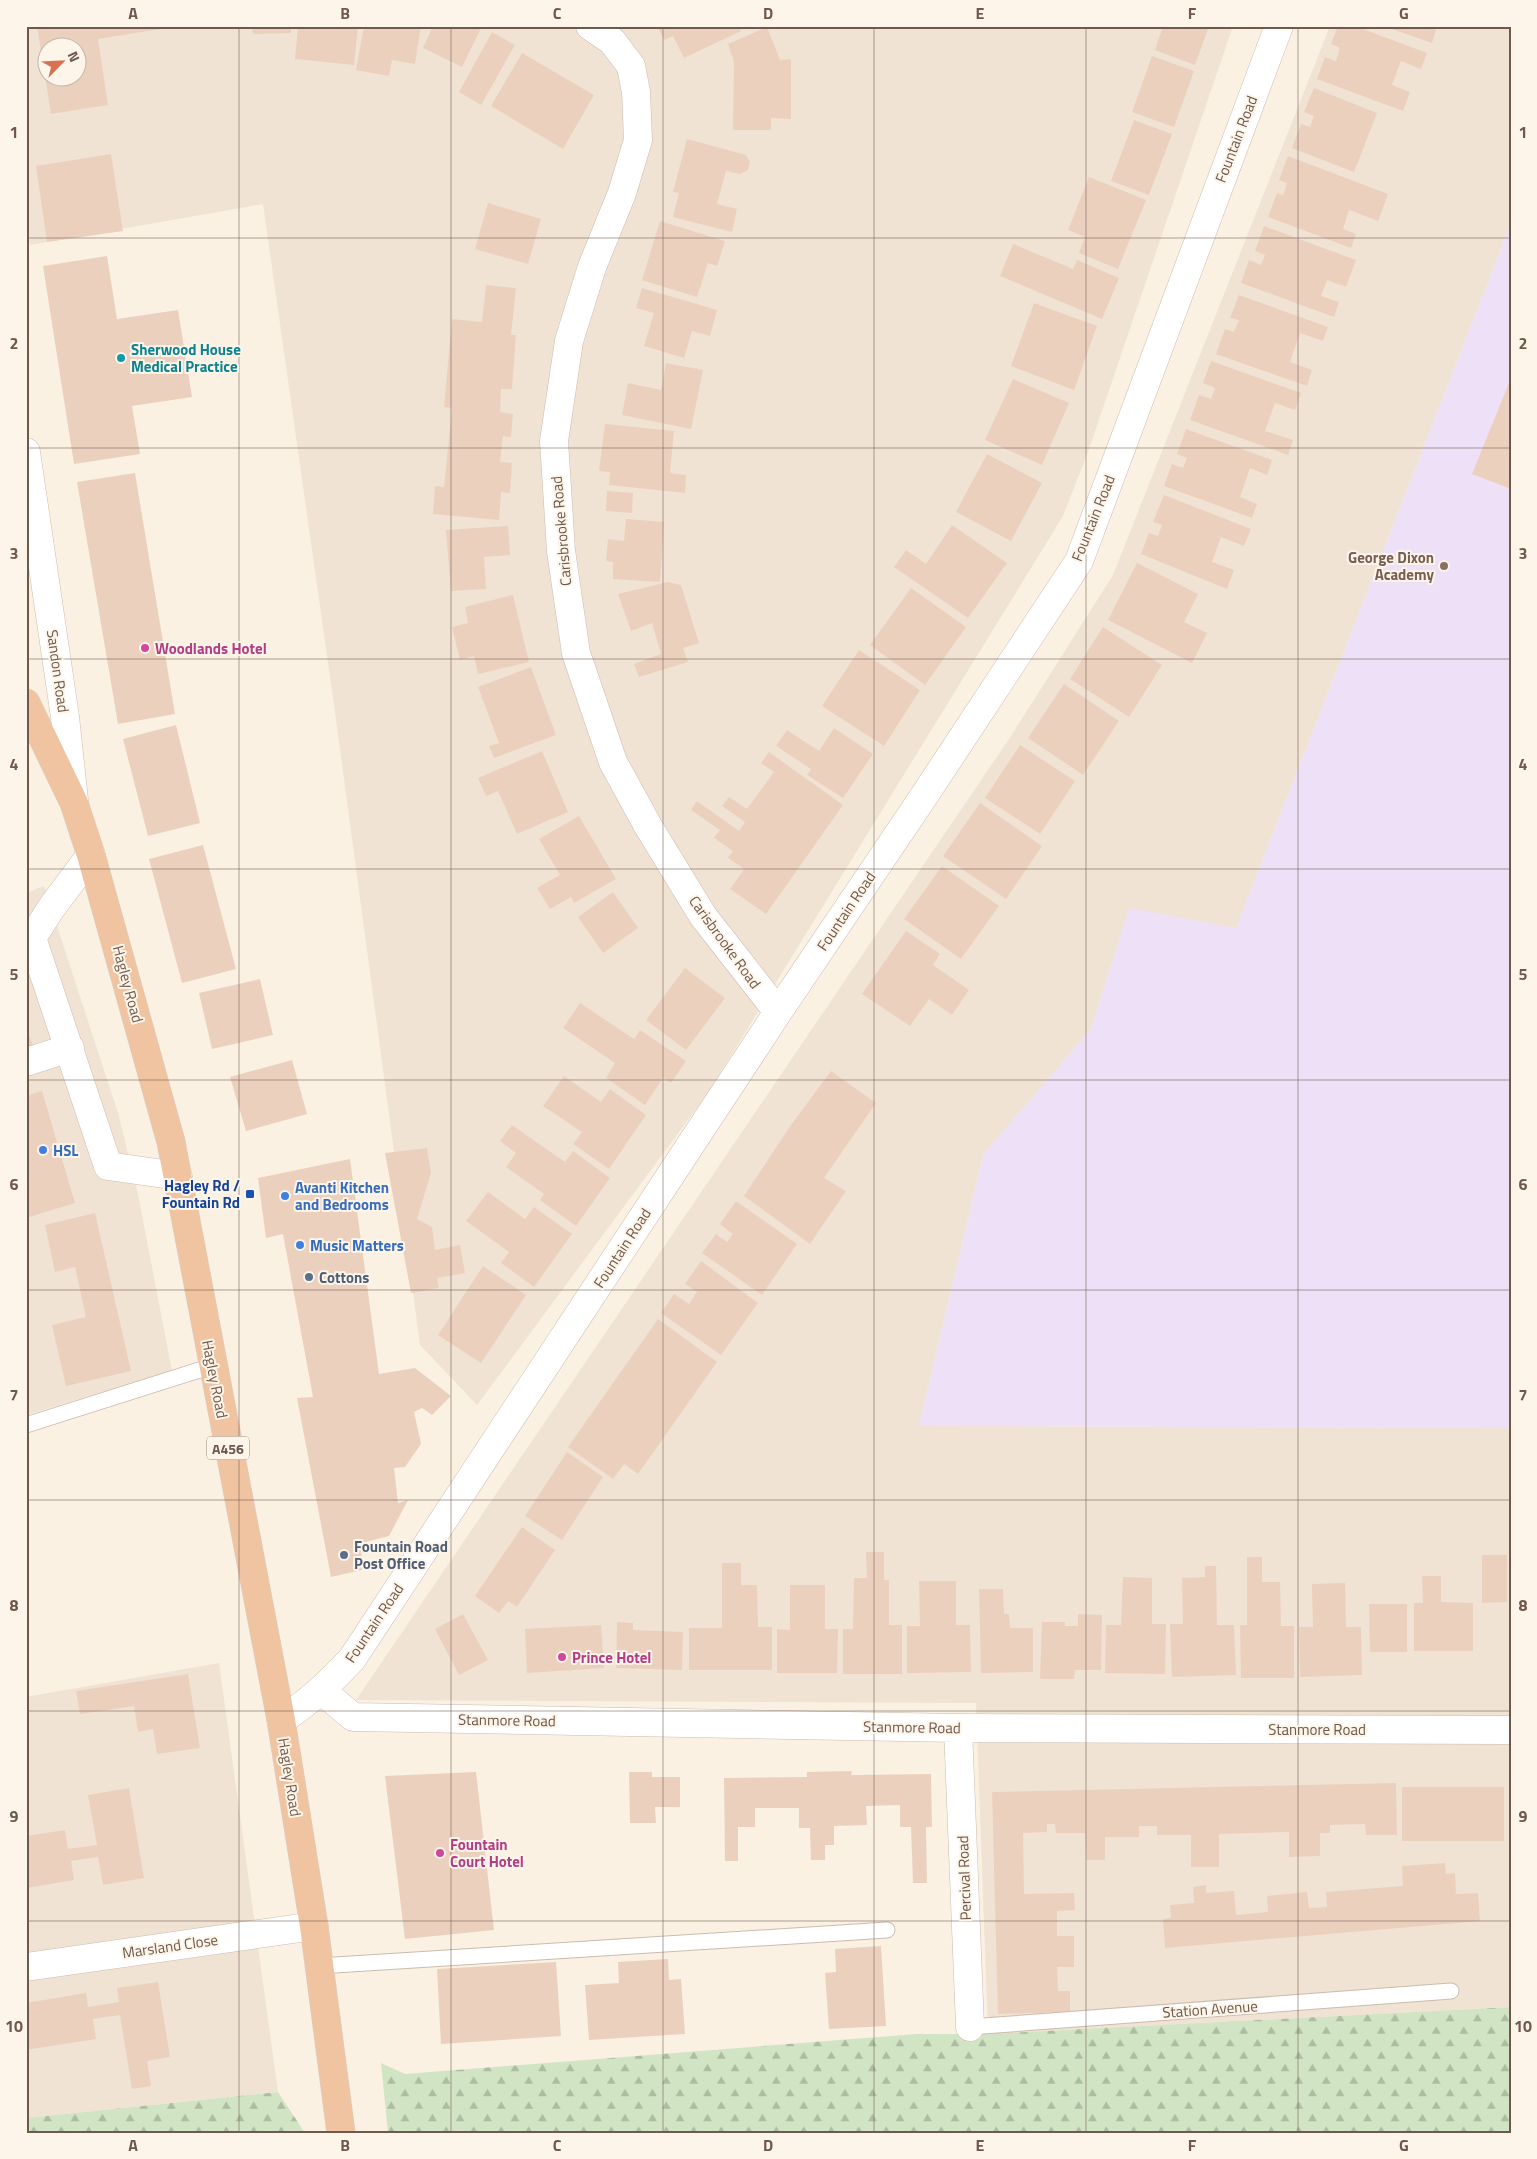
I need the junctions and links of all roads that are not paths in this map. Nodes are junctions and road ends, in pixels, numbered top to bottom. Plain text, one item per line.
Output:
1 (590, 26) edge
2 (1279, 26) edge
3 (26, 452) edge
4 (39, 540) junction
5 (26, 569) edge
6 (26, 703) edge
7 (74, 803) junction
8 (91, 855) junction
9 (778, 1012) junction
10 (70, 1048) junction
11 (26, 1062) edge
12 (178, 1176) junction
13 (212, 1366) junction
14 (26, 1425) edge
15 (322, 1691) junction
16 (281, 1720) junction
17 (958, 1728) junction
18 (1511, 1730) edge
19 (314, 1926) junction
20 (887, 1930) dead end
21 (319, 1966) junction
22 (26, 1967) edge
23 (1451, 1991) dead end
24 (970, 2027) joint
25 (341, 2133) edge

1 - 9 street, Carisbrooke Road
2 - 9 street, Fountain Road
3 - 4 street, Sandon Road
4 - 5 street
4 - 7 street, Sandon Road
6 - 7 highway, Hagley Road / A456
7 - 8 highway, Hagley Road / A456
8 - 10 street
8 - 12 highway, Hagley Road / A456
9 - 15 street, Fountain Road
10 - 11 street
10 - 12 street
12 - 13 highway, Hagley Road / A456
13 - 14 lane
13 - 16 highway, Hagley Road / A456
15 - 16 street, Fountain Road
15 - 17 street, Stanmore Road
16 - 19 highway, Hagley Road / A456
17 - 18 street, Stanmore Road
17 - 24 street, Percival Road
19 - 21 highway, Hagley Road / A456
19 - 22 street, Marsland Close
20 - 21 lane
21 - 25 highway, Hagley Road / A456
23 - 24 lane, Station Avenue

